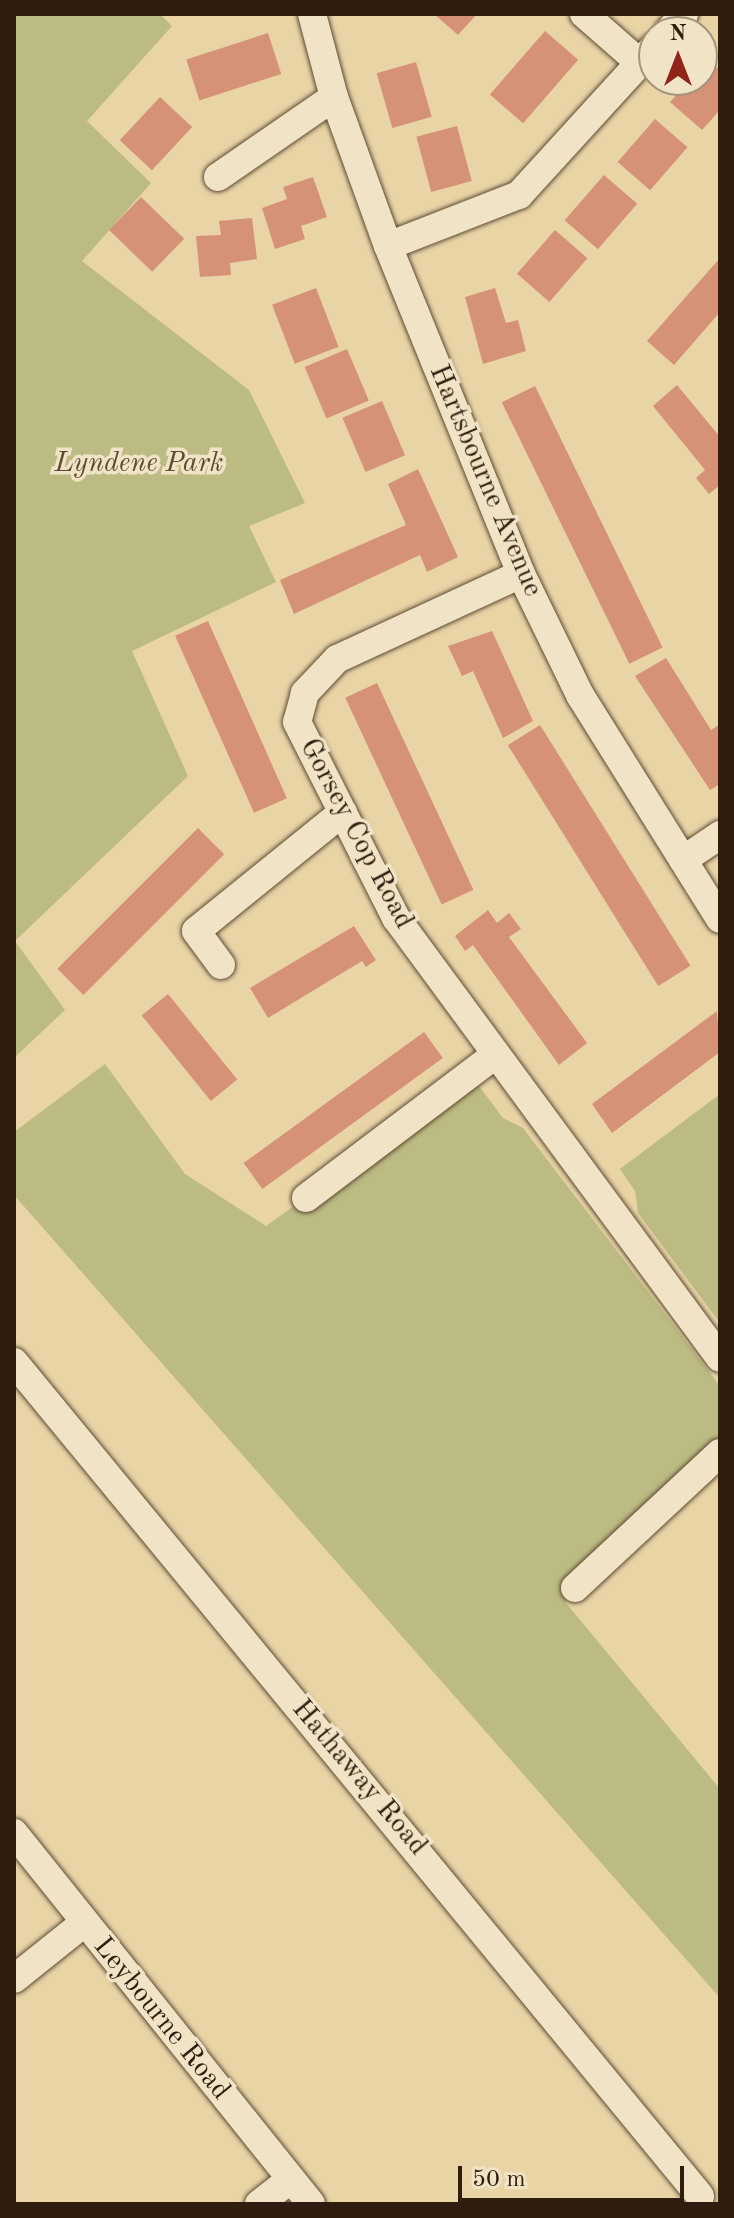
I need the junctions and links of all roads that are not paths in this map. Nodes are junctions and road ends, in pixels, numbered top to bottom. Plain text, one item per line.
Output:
1 (312, 14) edge
2 (584, 14) edge
3 (638, 49) edge
4 (638, 65) edge
5 (334, 97) junction
6 (218, 177) dead end
7 (388, 246) junction
8 (521, 574) junction
9 (343, 812) junction
10 (720, 835) edge
11 (683, 860) junction
12 (720, 919) edge
13 (221, 965) dead end
14 (494, 1056) junction
15 (306, 1198) dead end
16 (720, 1358) edge
17 (14, 1362) edge
18 (720, 1453) edge
19 (575, 1588) dead end
20 (14, 1833) edge
21 (84, 1923) junction
22 (14, 1979) edge
23 (290, 2180) junction
24 (703, 2193) edge
25 (259, 2204) edge
26 (311, 2204) edge

1 - 5 street, Hartsbourne Avenue
2 - 3 street
4 - 7 street
5 - 6 street
5 - 7 street, Hartsbourne Avenue
7 - 8 street, Hartsbourne Avenue
8 - 9 street, Gorsey Cop Road
8 - 11 street, Hartsbourne Avenue
9 - 13 street
9 - 14 street, Gorsey Cop Road
10 - 11 street
11 - 12 street, Hartsbourne Avenue
14 - 15 street
14 - 16 street, Gorsey Cop Road
17 - 24 street, Hathaway Road
18 - 19 street
20 - 21 street, Leybourne Road
21 - 22 street
21 - 23 street, Leybourne Road
23 - 25 street
23 - 26 street, Leybourne Road

